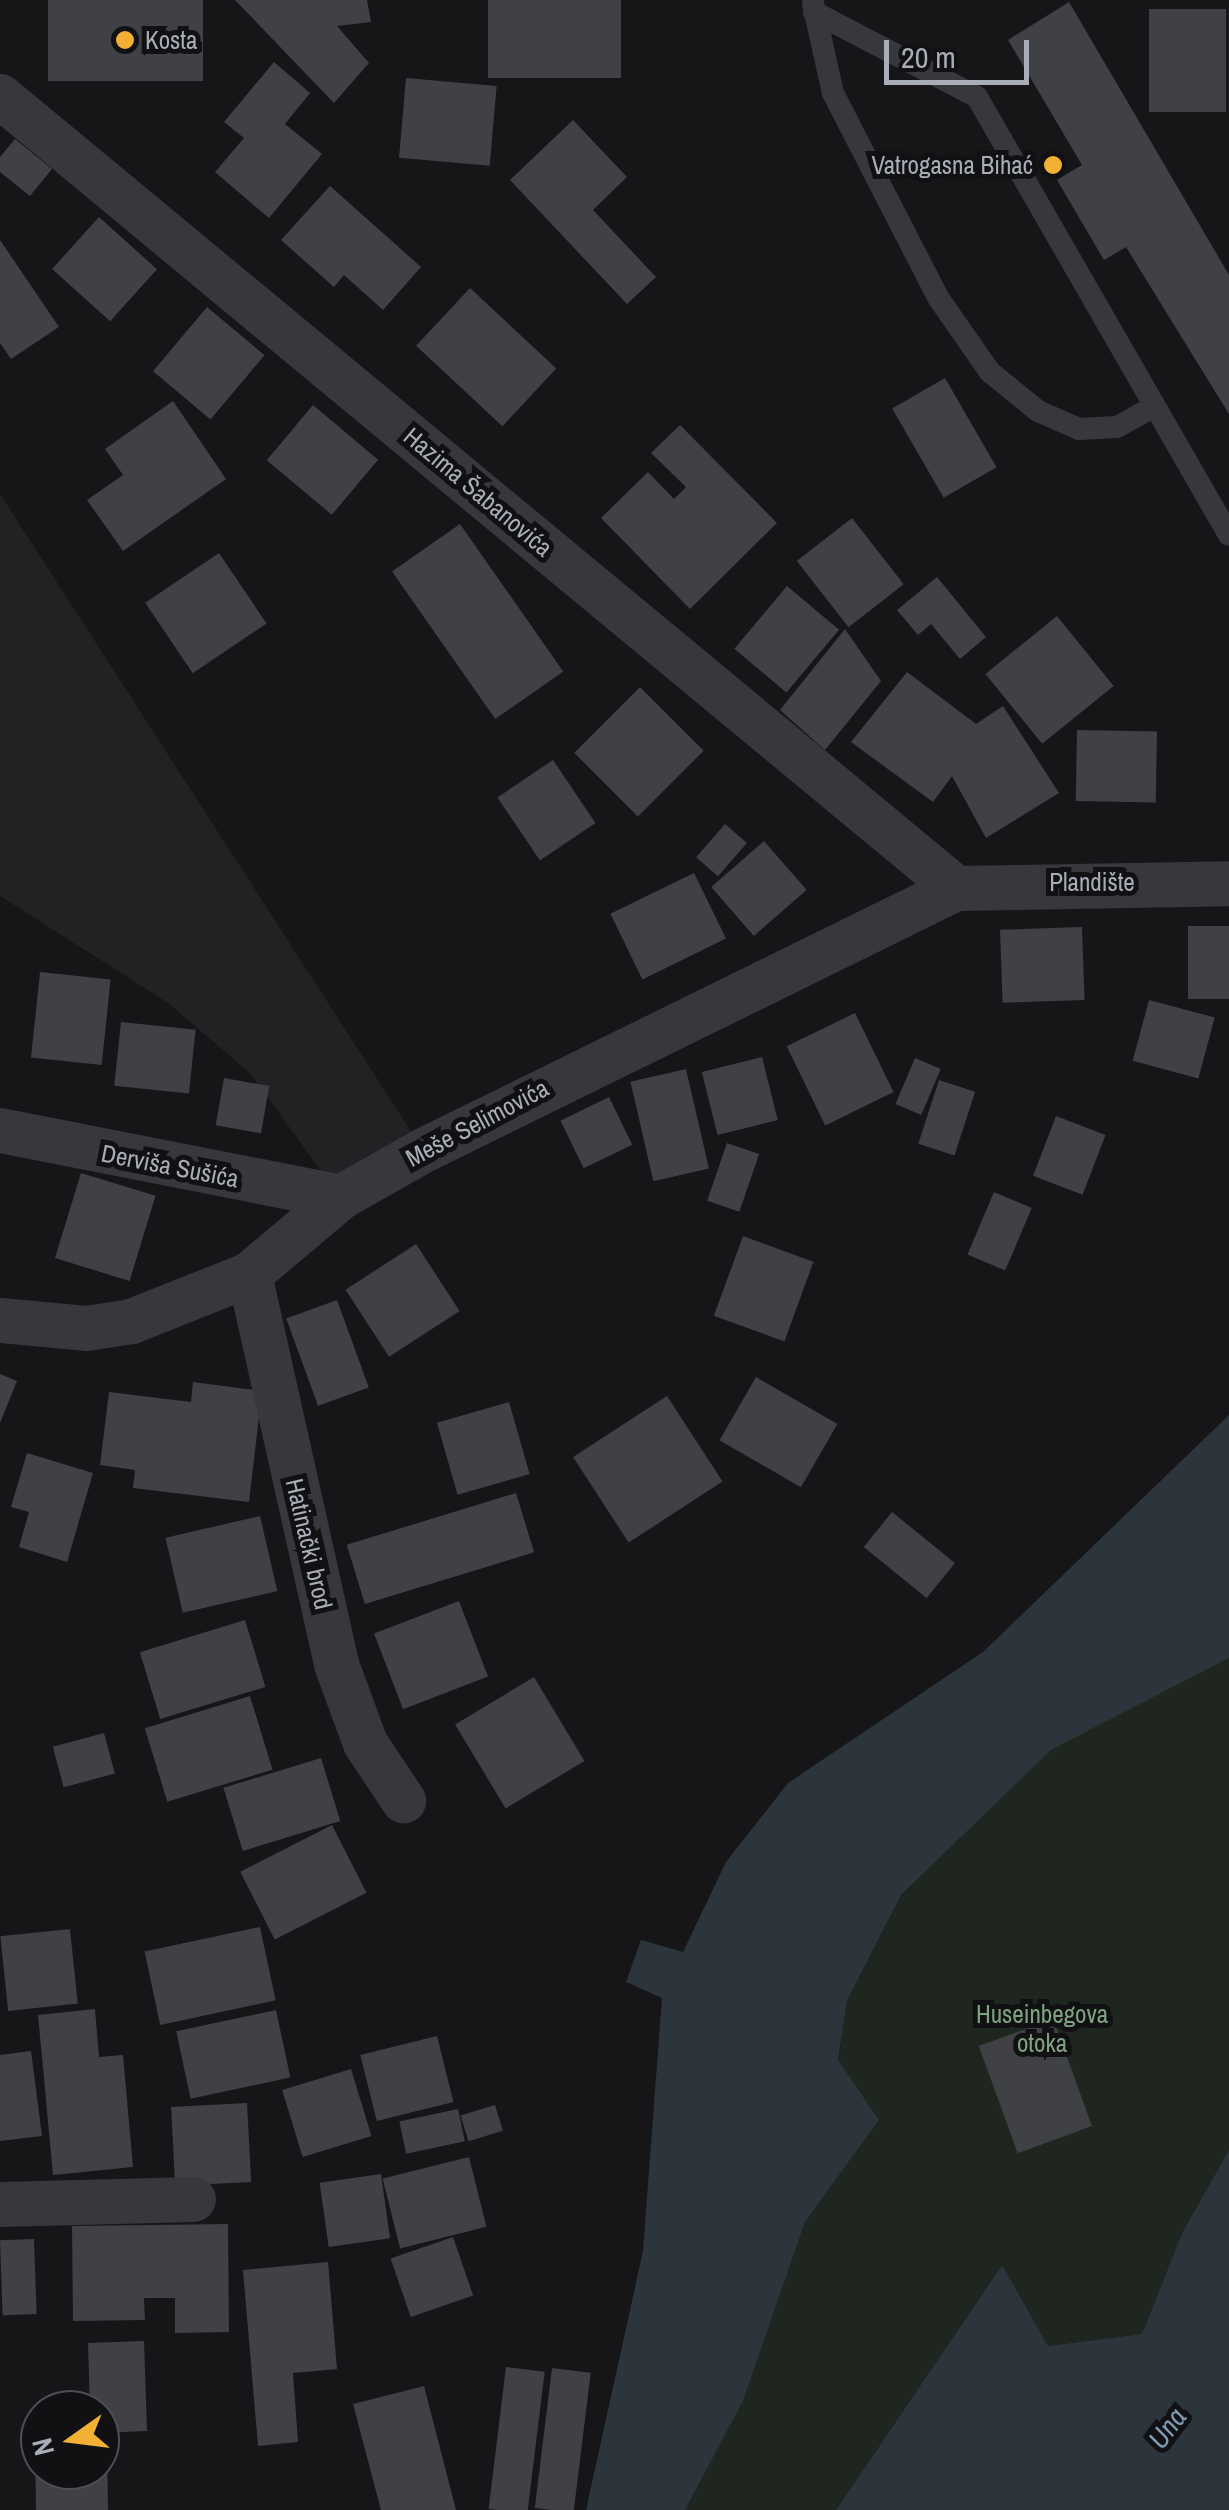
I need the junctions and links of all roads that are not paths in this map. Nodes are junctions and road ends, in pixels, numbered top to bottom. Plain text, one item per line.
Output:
1 (813, 6) edge
2 (0, 96) edge
3 (1153, 407) junction
4 (1229, 535) edge
5 (1229, 883) edge
6 (956, 888) junction
7 (0, 1130) edge
8 (340, 1196) junction
9 (249, 1274) junction
10 (0, 1320) edge
11 (403, 1800) dead end
12 (192, 2199) dead end
13 (0, 2204) edge

1 - 3 lane
1 - 3 lane
2 - 6 street, Hazima Šabanovića
3 - 4 lane
5 - 6 street, Plandište
6 - 8 street, Meše Selimovića
7 - 8 street, Derviša Sušića
8 - 9 street, Meše Selimovića
9 - 10 street, Meše Selimovića
9 - 11 street, Hatinački brod
12 - 13 street

